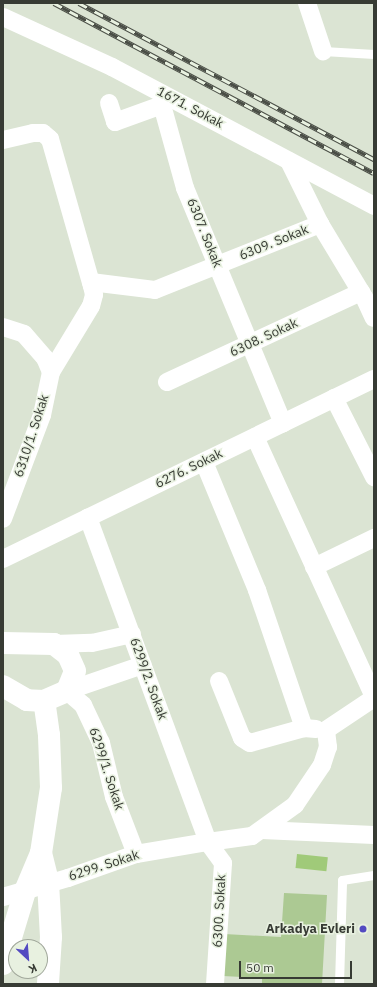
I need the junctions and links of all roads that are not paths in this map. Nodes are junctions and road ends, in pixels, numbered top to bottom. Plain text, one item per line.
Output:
1 (305, 4) edge
2 (3, 17) edge
3 (323, 51) joint
4 (374, 54) edge
5 (109, 102) dead end
6 (3, 140) edge
7 (289, 161) junction
8 (374, 206) edge
9 (320, 224) junction
10 (217, 266) junction
11 (91, 282) junction
12 (361, 292) junction
13 (374, 318) edge
14 (3, 327) edge
15 (250, 345) junction
16 (52, 372) junction
17 (374, 379) edge
18 (167, 382) dead end
19 (334, 398) junction
20 (283, 423) junction
21 (255, 437) junction
22 (204, 462) junction
23 (374, 477) edge
24 (88, 517) junction
25 (3, 519) edge
26 (374, 538) edge
27 (3, 559) edge
28 (314, 567) junction
29 (132, 634) junction
30 (3, 643) edge
31 (54, 644) junction
32 (143, 665) junction
33 (219, 681) dead end
34 (3, 686) edge
35 (67, 691) junction
36 (374, 697) edge
37 (44, 701) junction
38 (304, 728) junction
39 (326, 730) junction
40 (262, 830) junction
41 (374, 835) edge
42 (208, 842) junction
43 (41, 853) junction
44 (136, 854) junction
45 (374, 875) edge
46 (48, 882) junction
47 (25, 891) junction
48 (3, 897) edge
49 (3, 964) edge
50 (48, 984) edge
51 (216, 984) edge
52 (339, 984) edge

1 - 3 street
2 - 7 street, 1671. Sokak
3 - 4 lane
5 - 10 street, 6307. Sokak
6 - 11 street, 6310/1. Sokak
7 - 8 street, 1671. Sokak
7 - 9 street
9 - 10 street, 6309. Sokak
9 - 12 street
10 - 11 street, 6309. Sokak
10 - 15 street, 6307. Sokak
11 - 16 street, 6310/1. Sokak
12 - 13 street
12 - 15 street, 6308. Sokak
14 - 16 street
15 - 18 street, 6308. Sokak
15 - 20 street, 6307. Sokak
16 - 25 street, 6310/1. Sokak
17 - 19 street, 6276. Sokak
19 - 20 street, 6276. Sokak
19 - 23 street
20 - 21 street, 6276. Sokak
21 - 22 street, 6276. Sokak
21 - 28 street
22 - 24 street, 6276. Sokak
22 - 38 street
24 - 27 street, 6276. Sokak
24 - 29 street, 6299/2. Sokak
26 - 28 street
28 - 36 street
29 - 31 street
29 - 32 street, 6299/2. Sokak
30 - 31 main road
31 - 35 main road
32 - 35 street
32 - 42 street, 6299/2. Sokak
33 - 38 street
34 - 37 main road
35 - 37 main road
35 - 44 street, 6299/1. Sokak
36 - 39 street
37 - 43 main road
38 - 39 street
39 - 40 street
40 - 41 street
40 - 42 street
42 - 44 street, 6299. Sokak
42 - 51 street, 6300. Sokak
43 - 46 main road
43 - 47 main road
44 - 46 street, 6299. Sokak
45 - 52 lane
46 - 47 street, 6299. Sokak
46 - 50 main road
47 - 48 street, 6299. Sokak
47 - 49 main road

